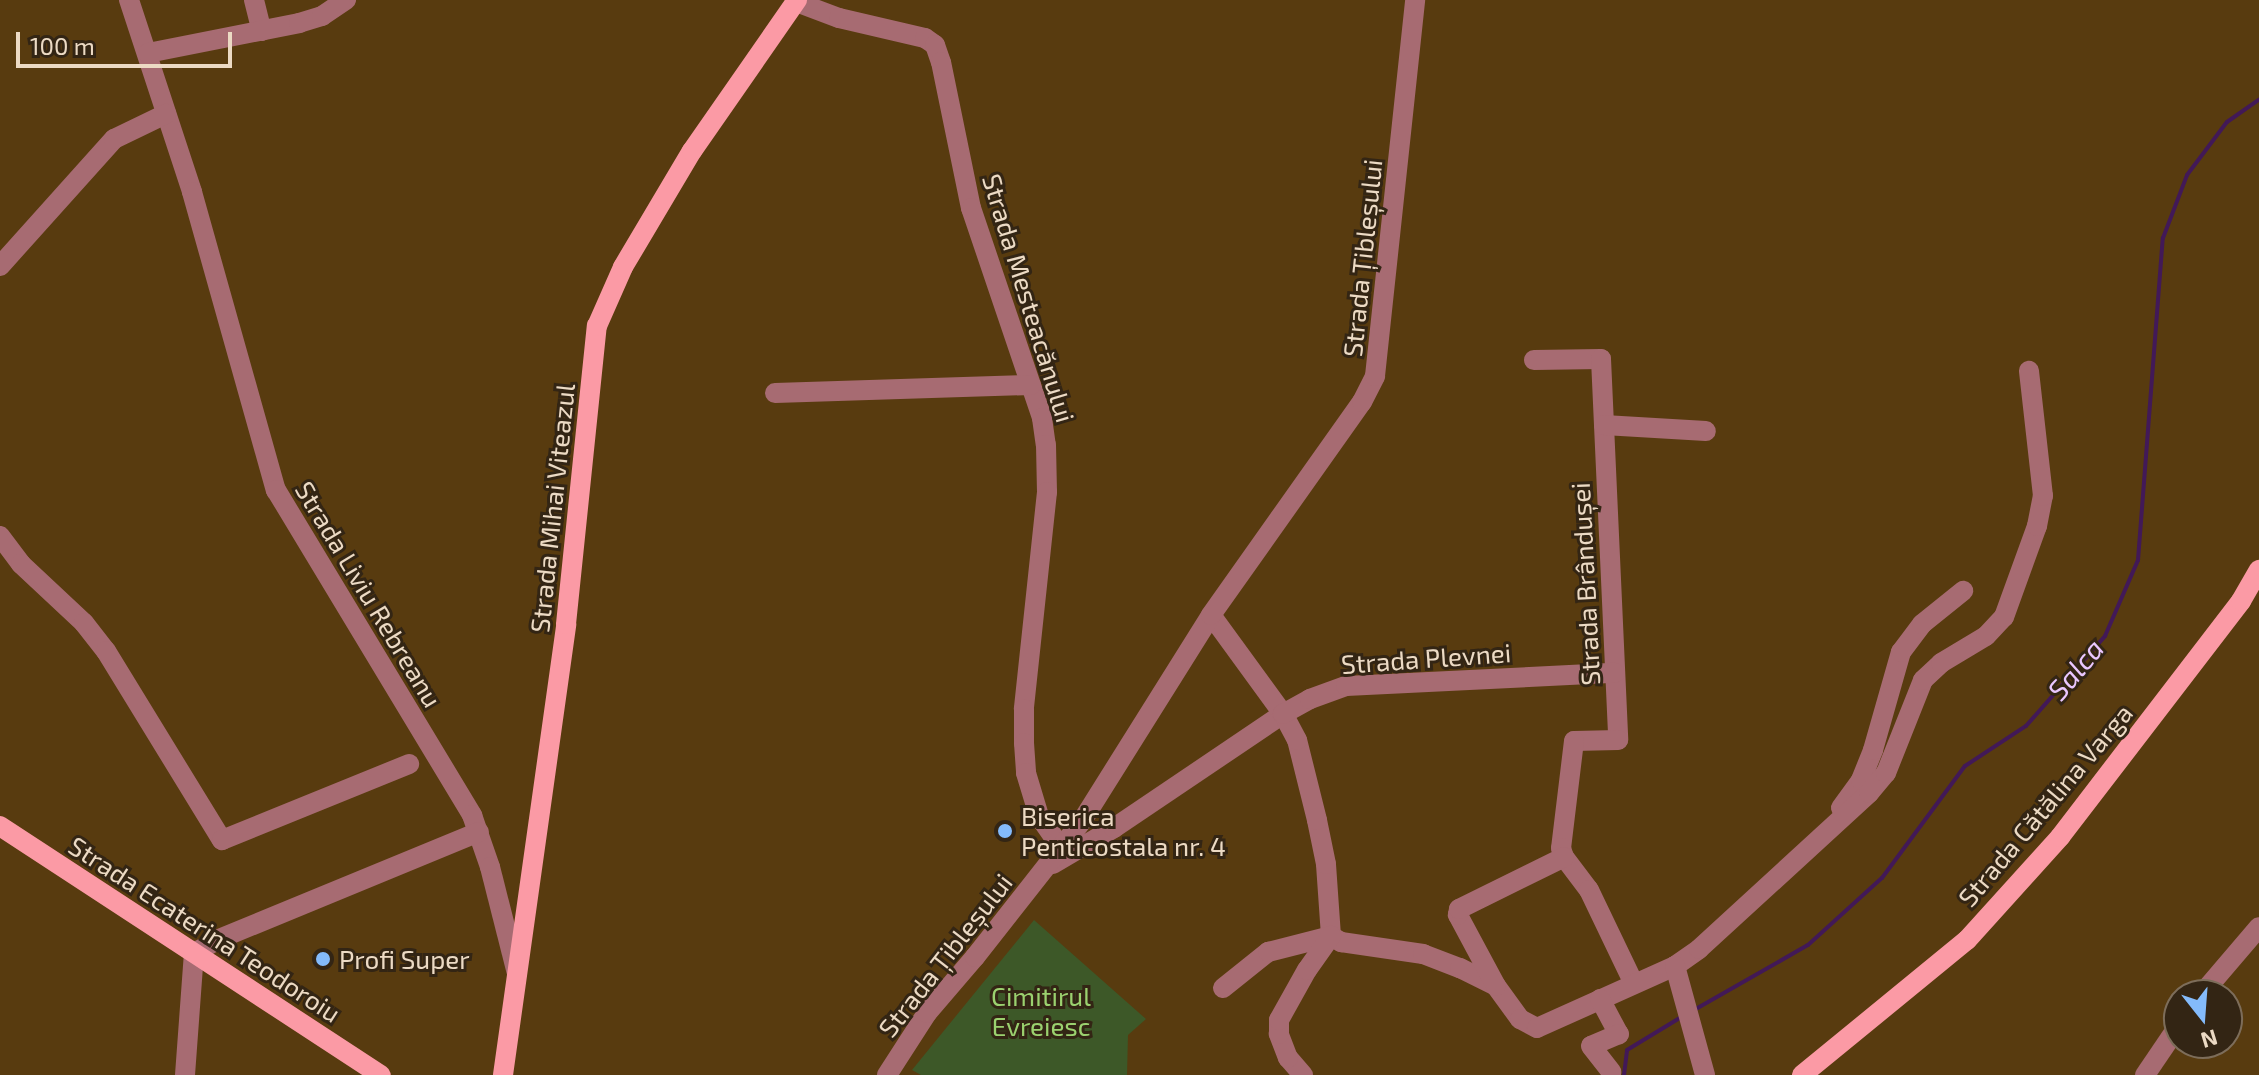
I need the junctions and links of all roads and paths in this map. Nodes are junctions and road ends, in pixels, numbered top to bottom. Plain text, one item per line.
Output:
1 (129, 0) edge
2 (254, 0) edge
3 (346, 0) edge
4 (1415, 0) edge
5 (797, 1) edge
6 (262, 31) junction
7 (148, 53) junction
8 (166, 114) junction
9 (0, 266) edge
10 (1534, 360) dead end
11 (2029, 371) dead end
12 (1031, 385) junction
13 (775, 393) dead end
14 (1604, 425) junction
15 (1706, 431) dead end
16 (0, 536) edge
17 (2259, 570) edge
18 (1963, 591) dead end
19 (1211, 615) junction
20 (1615, 673) junction
21 (1283, 714) junction
22 (409, 764) dead end
23 (1, 829) edge
24 (479, 832) junction
25 (1822, 835) junction
26 (1061, 848) junction
27 (1564, 857) junction
28 (1046, 868) junction
29 (2259, 927) edge
30 (1331, 936) junction
31 (194, 953) junction
32 (1675, 966) junction
33 (517, 974) junction
34 (2215, 979) edge
35 (1634, 984) junction
36 (1496, 986) junction
37 (1223, 988) dead end
38 (1600, 999) junction
39 (2163, 1049) edge
40 (1611, 1072) dead end
41 (185, 1075) edge
42 (381, 1075) edge
43 (503, 1075) edge
44 (887, 1075) edge
45 (1303, 1075) edge
46 (1705, 1075) edge
47 (1802, 1075) edge
48 (2145, 1075) edge

1 - 7 street, Strada Liviu Rebreanu
2 - 6 street
3 - 6 street
4 - 19 street, Strada Țibleșului
5 - 12 street, Strada Mesteacănului
5 - 33 main road, Strada Mihai Viteazul
6 - 7 street
7 - 8 street, Strada Liviu Rebreanu
8 - 9 street
8 - 24 street, Strada Liviu Rebreanu
10 - 14 street, Strada Brândușei
11 - 25 street
12 - 13 street
12 - 26 street, Strada Mesteacănului
14 - 15 street
14 - 20 street, Strada Brândușei
16 - 22 street
17 - 47 main road, Strada Cătălina Varga
18 - 25 street
19 - 21 street
19 - 26 street, Strada Țibleșului
20 - 21 street, Strada Plevnei
20 - 27 street, Strada Brândușei
21 - 28 street, Strada Țibleșului
21 - 30 street
23 - 31 main road, Strada Ecaterina Teodoroiu
24 - 31 street
24 - 33 street, Strada Liviu Rebreanu
25 - 32 street
26 - 28 street, Strada Țibleșului
27 - 35 street
27 - 36 street
28 - 44 street, Strada Țibleșului
29 - 34 street
30 - 36 street
30 - 37 street
30 - 45 street
31 - 41 street
31 - 42 main road, Strada Ecaterina Teodoroiu
32 - 35 street
32 - 46 street
33 - 43 main road, Strada Mihai Viteazul
35 - 38 street
36 - 38 street
38 - 40 street
39 - 48 street

